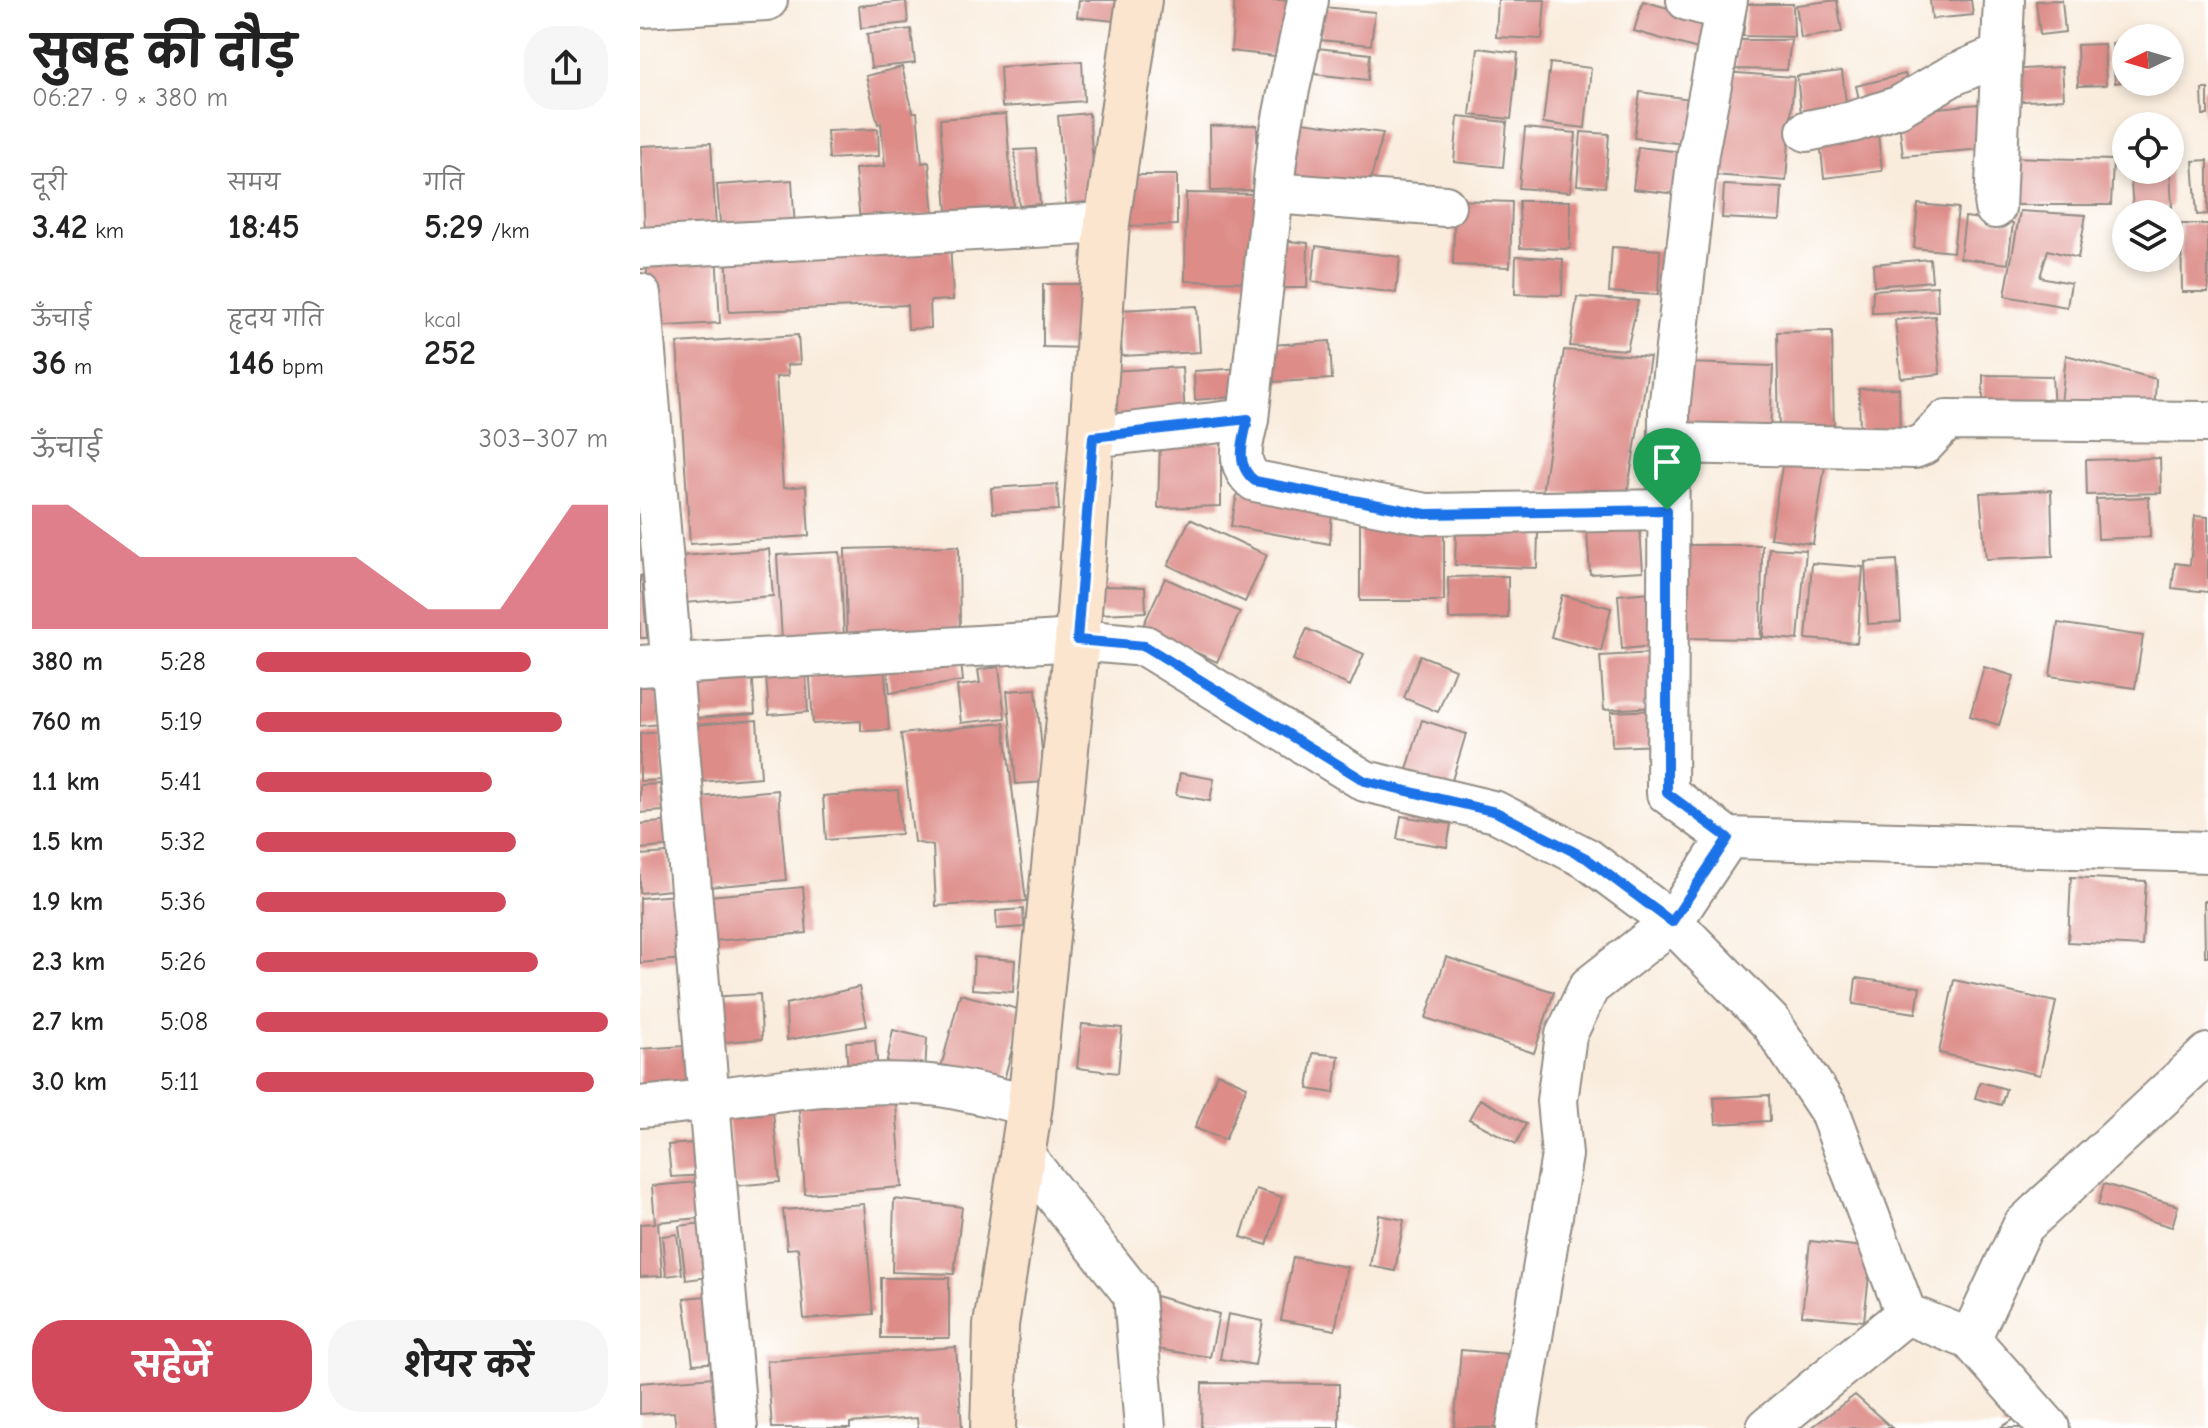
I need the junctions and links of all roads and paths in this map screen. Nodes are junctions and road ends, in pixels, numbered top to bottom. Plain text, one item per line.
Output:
1 (767, 0) edge
2 (1139, 0) edge
3 (1308, 0) edge
4 (2004, 0) edge
5 (1712, 3) edge
6 (640, 7) edge
7 (2000, 55) junction
8 (1807, 131) dead end
9 (1273, 193) junction
10 (1445, 206) dead end
11 (1995, 208) dead end
12 (1107, 223) junction
13 (640, 248) edge
14 (640, 294) edge
15 (1248, 419) junction
16 (2208, 422) edge
17 (1093, 437) junction
18 (1670, 443) junction
19 (1667, 510) junction
20 (1077, 640) junction
21 (657, 664) edge
22 (1728, 838) junction
23 (2208, 852) edge
24 (1672, 922) junction
25 (2208, 1054) edge
26 (711, 1101) junction
27 (1030, 1105) junction
28 (640, 1107) edge
29 (1022, 1153) junction
30 (1906, 1314) junction
31 (1970, 1339) junction
32 (737, 1428) edge
33 (993, 1428) edge
34 (1145, 1428) edge
35 (1517, 1428) edge
36 (1767, 1428) edge
37 (2049, 1428) edge

1 - 6 street
2 - 12 main road
3 - 9 street
4 - 7 street
5 - 18 street
7 - 8 street
7 - 11 street
9 - 10 street
9 - 15 street
12 - 13 street
12 - 17 main road
14 - 21 street
15 - 17 street
15 - 19 street
16 - 18 street
17 - 20 main road
18 - 19 street
19 - 22 street
20 - 21 street
20 - 24 street
20 - 27 main road
21 - 26 street
22 - 23 street
22 - 24 street
24 - 30 street
24 - 35 street
25 - 31 street
26 - 27 street
26 - 28 street
26 - 32 street
27 - 29 main road
29 - 33 main road
29 - 34 street
30 - 31 street
30 - 36 street
31 - 37 street

